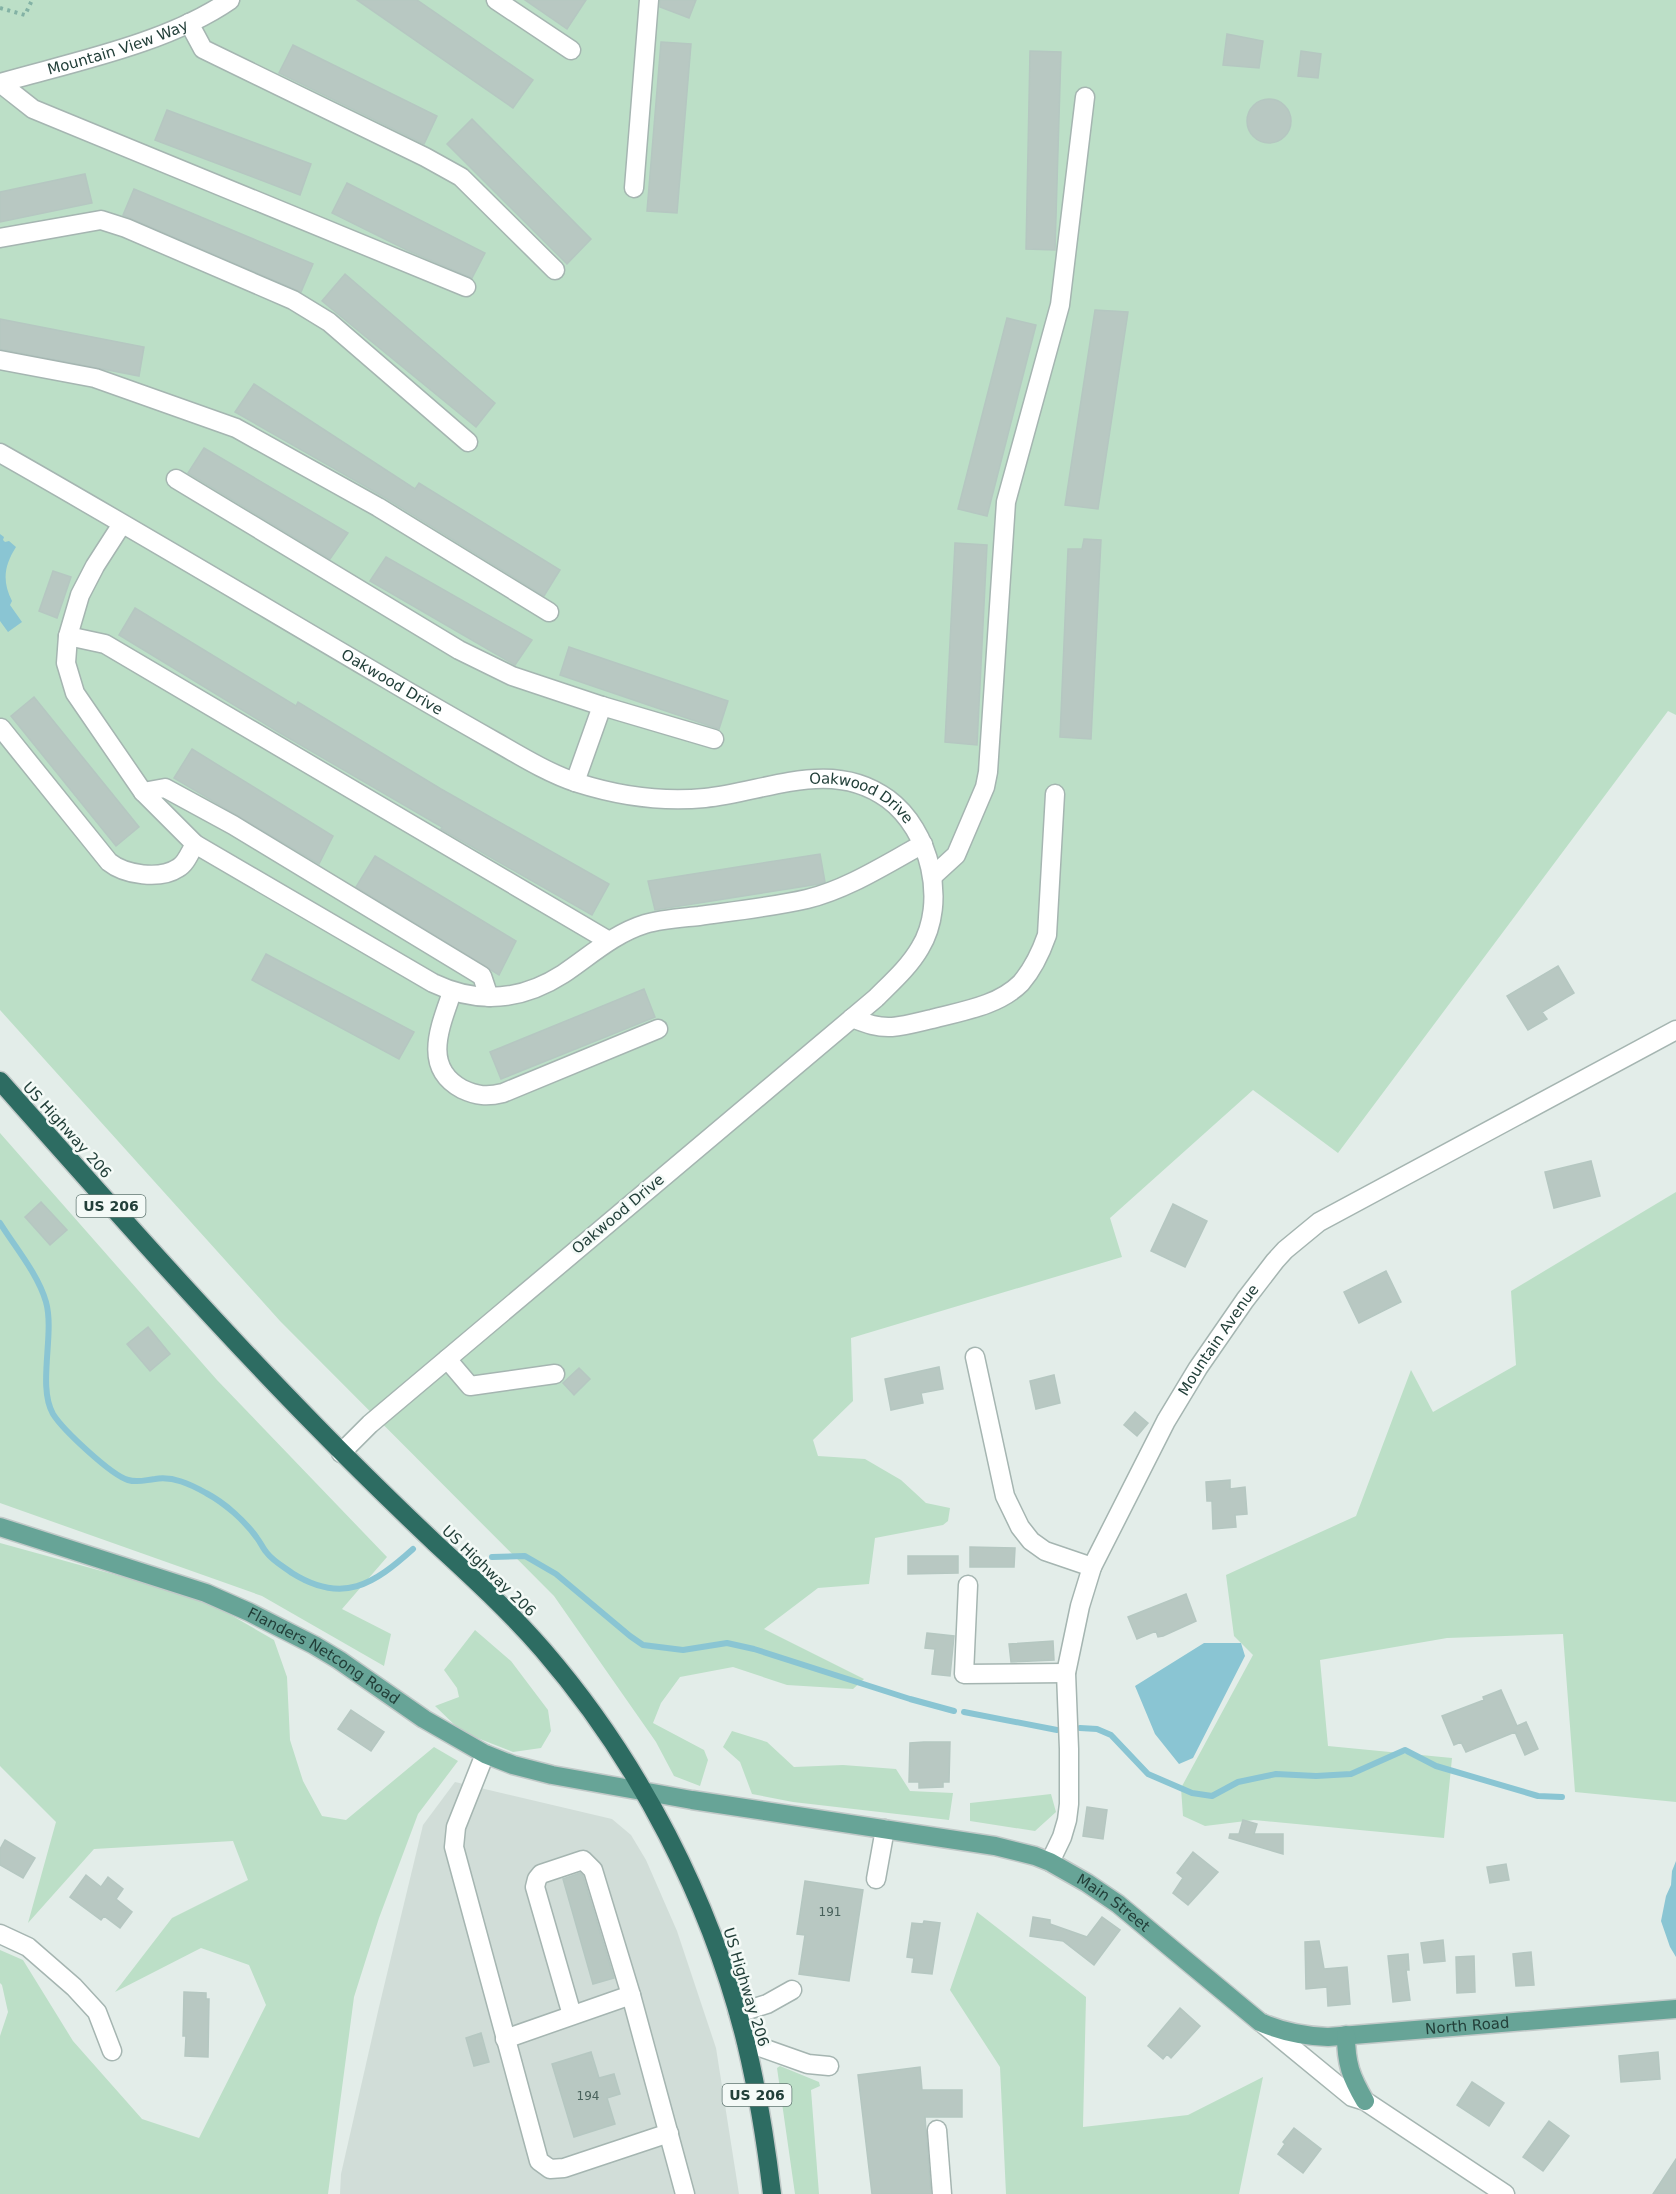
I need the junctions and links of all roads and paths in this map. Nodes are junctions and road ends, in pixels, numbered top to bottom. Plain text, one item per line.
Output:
1 (32, 0) edge
2 (230, 0) edge
3 (496, 0) edge
4 (649, 0) edge
5 (0, 8) edge
6 (189, 23) junction
7 (571, 50) dead end
8 (0, 83) edge
9 (1085, 97) dead end
10 (634, 188) dead end
11 (0, 238) edge
12 (555, 270) dead end
13 (466, 287) dead end
14 (0, 360) edge
15 (468, 442) dead end
16 (0, 453) edge
17 (176, 479) dead end
18 (122, 524) junction
19 (549, 612) dead end
20 (68, 636) junction
21 (602, 706) junction
22 (1, 728) edge
23 (714, 739) dead end
24 (575, 782) junction
25 (143, 792) junction
26 (1055, 794) dead end
27 (195, 844) junction
28 (923, 844) junction
29 (933, 876) junction
30 (609, 941) junction
31 (452, 992) junction
32 (489, 997) junction
33 (852, 1018) junction
34 (658, 1029) dead end
35 (1676, 1030) edge
36 (0, 1081) edge
37 (975, 1357) dead end
38 (447, 1359) junction
39 (555, 1374) dead end
40 (342, 1453) junction
41 (0, 1527) edge
42 (1092, 1567) junction
43 (968, 1585) dead end
44 (1066, 1673) junction
45 (485, 1754) junction
46 (642, 1790) junction
47 (885, 1829) junction
48 (1050, 1862) junction
49 (876, 1879) dead end
50 (0, 1934) edge
51 (792, 1990) dead end
52 (630, 1995) junction
53 (1676, 2009) edge
54 (738, 2013) junction
55 (572, 2016) junction
56 (1260, 2022) junction
57 (1346, 2036) junction
58 (505, 2039) junction
59 (746, 2042) junction
60 (112, 2050) dead end
61 (829, 2066) dead end
62 (1365, 2101) junction
63 (937, 2130) dead end
64 (669, 2133) junction
65 (685, 2194) edge
66 (772, 2194) edge
67 (942, 2194) edge
68 (1505, 2194) edge

1 - 5 path
2 - 6 street, Mountain View Way
3 - 7 street
4 - 10 street
6 - 8 street, Mountain View Way
6 - 12 street
8 - 13 street
9 - 29 street
11 - 15 street
14 - 19 street
16 - 18 street, Oakwood Drive
17 - 21 street
18 - 20 street
18 - 24 street, Oakwood Drive
20 - 25 street
20 - 30 street
21 - 23 street
21 - 24 street
22 - 27 street
24 - 28 street, Oakwood Drive
25 - 27 street
25 - 32 street
26 - 33 street
27 - 31 street
28 - 29 street, Oakwood Drive
28 - 30 street
29 - 33 street, Oakwood Drive
30 - 32 street
31 - 32 street
31 - 34 street
33 - 38 street, Oakwood Drive
35 - 42 street, Mountain Avenue
36 - 40 highway, US Highway 206 / US 206
37 - 42 street
38 - 39 street
38 - 40 street, Oakwood Drive
40 - 46 highway, US Highway 206 / US 206
41 - 45 main road, Flanders Netcong Road
42 - 44 street, Mountain Avenue
43 - 44 street
44 - 48 street, Mountain Avenue
45 - 46 main road, Flanders Netcong Road
45 - 58 street
46 - 47 main road, Main Street
46 - 54 highway, US Highway 206 / US 206
47 - 48 main road, Main Street
47 - 49 street
48 - 56 main road, Main Street
50 - 60 street
51 - 54 street
52 - 55 street
52 - 55 street
52 - 64 street
53 - 57 main road, North Road
54 - 59 highway, US Highway 206 / US 206
55 - 58 street
56 - 57 main road, North Road
56 - 62 street, Main Street
57 - 62 main road
58 - 64 street
59 - 61 street
59 - 66 highway, US Highway 206 / US 206
62 - 68 street, Main Street
63 - 67 street
64 - 65 street

